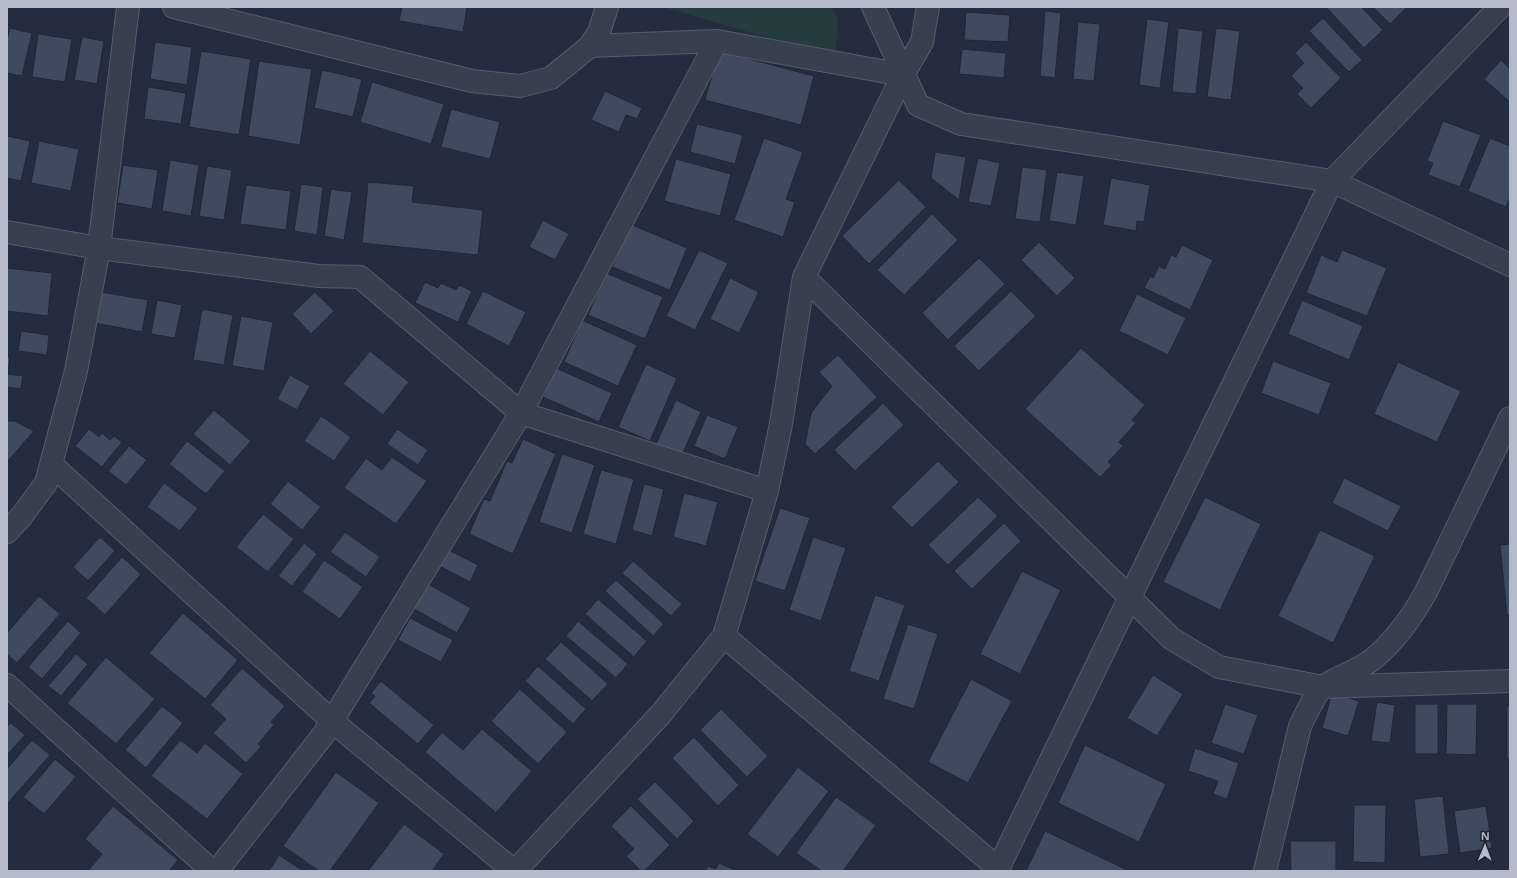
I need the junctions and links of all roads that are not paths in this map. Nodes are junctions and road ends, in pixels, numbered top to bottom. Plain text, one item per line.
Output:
1 (128, 7) edge
2 (174, 7) edge
3 (607, 7) edge
4 (873, 7) edge
5 (928, 7) edge
6 (1500, 7) edge
7 (717, 41) junction
8 (590, 46) junction
9 (904, 75) junction
10 (1332, 181) junction
11 (7, 232) edge
12 (99, 248) junction
13 (1510, 265) edge
14 (804, 277) junction
15 (521, 414) junction
16 (1510, 418) edge
17 (51, 464) junction
18 (767, 491) junction
19 (7, 532) edge
20 (1130, 598) junction
21 (724, 636) junction
22 (1510, 681) edge
23 (7, 685) edge
24 (1323, 687) junction
25 (332, 721) junction
26 (998, 869) edge
27 (212, 871) edge
28 (217, 871) edge
29 (515, 871) edge
30 (1265, 871) edge

1 - 12 street
2 - 8 street
3 - 8 street
4 - 9 street
5 - 9 street
6 - 10 street
7 - 8 street
7 - 9 street
7 - 15 street
9 - 10 street
9 - 14 street
10 - 13 street
10 - 20 street
11 - 12 street
12 - 15 street
12 - 17 street
14 - 18 street
14 - 20 street
15 - 18 street
15 - 25 street
16 - 24 street
17 - 19 street
17 - 25 street
18 - 21 street
20 - 24 street
20 - 26 street
21 - 26 street
21 - 29 street
22 - 24 street
23 - 27 street
24 - 30 street
25 - 28 street
25 - 29 street

